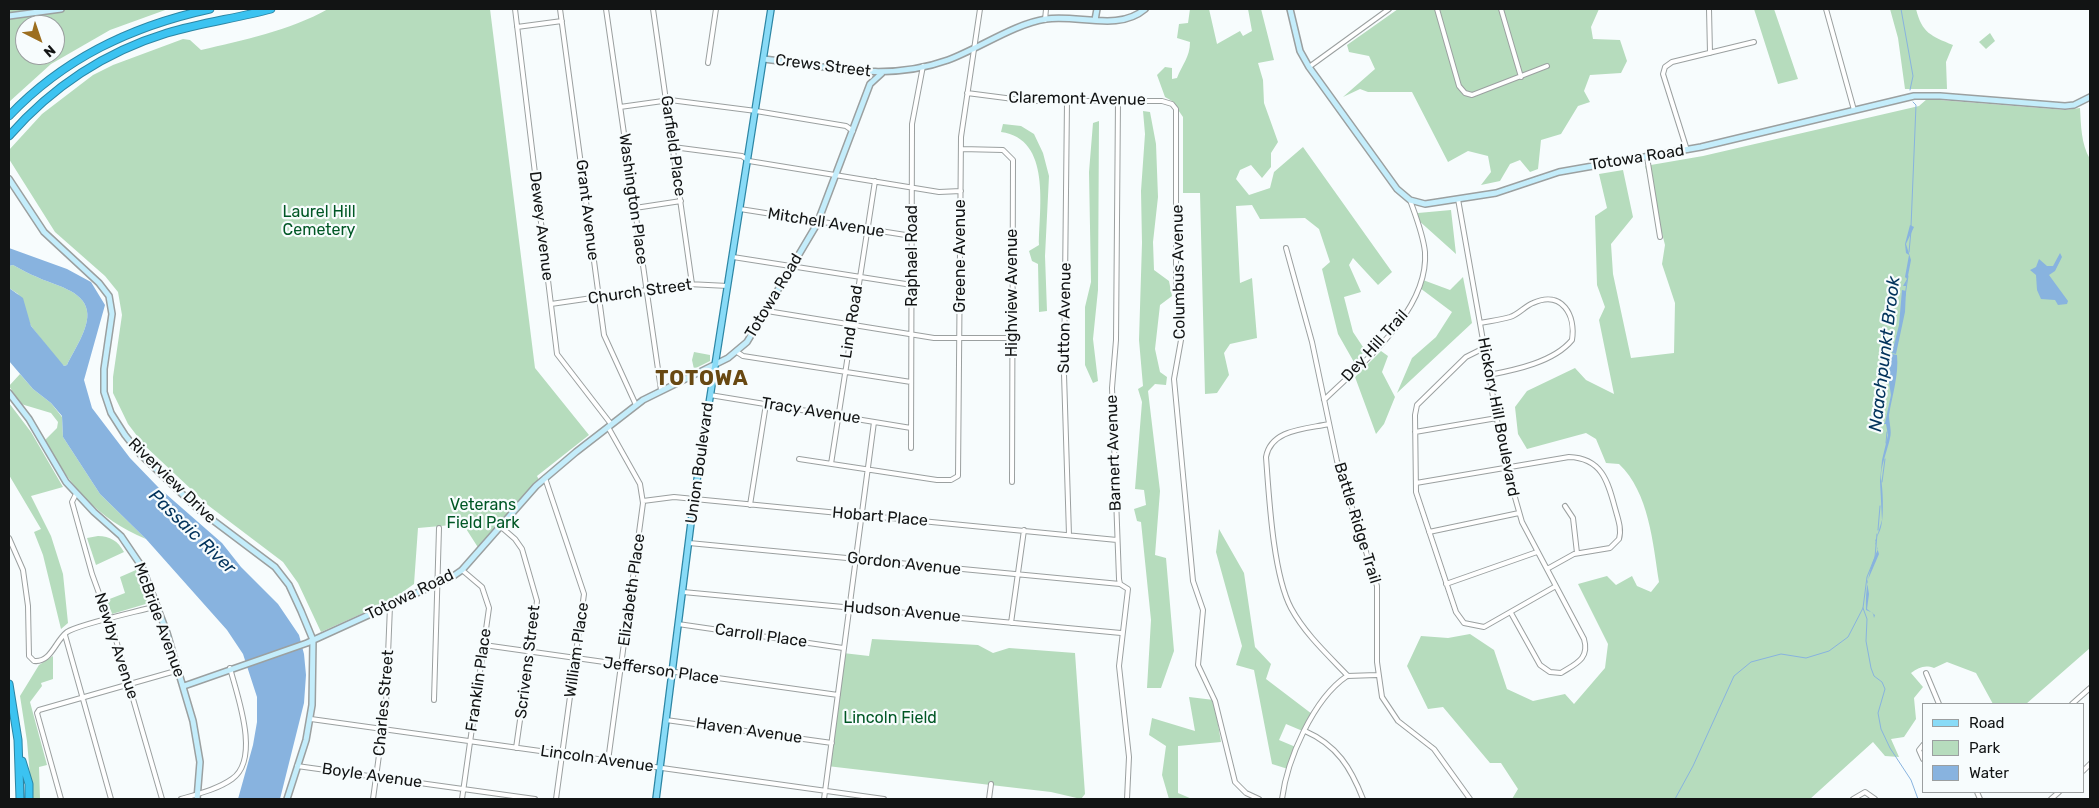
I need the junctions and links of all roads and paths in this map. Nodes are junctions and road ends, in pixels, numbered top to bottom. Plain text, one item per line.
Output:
1 (62, 9) edge
2 (210, 9) edge
3 (271, 9) edge
4 (514, 9) edge
5 (560, 9) edge
6 (606, 9) edge
7 (653, 9) edge
8 (716, 9) edge
9 (772, 9) edge
10 (980, 9) edge
11 (1046, 9) edge
12 (1097, 9) edge
13 (1146, 9) edge
14 (1290, 9) edge
15 (1389, 9) edge
16 (1437, 9) edge
17 (1500, 9) edge
18 (1709, 9) edge
19 (1826, 9) edge
20 (9, 16) edge
21 (1045, 20) junction
22 (1095, 20) junction
23 (562, 22) junction
24 (517, 27) junction
25 (1754, 42) dead end
26 (974, 49) junction
27 (1710, 53) junction
28 (764, 58) junction
29 (708, 63) dead end
30 (923, 66) junction
31 (1547, 66) dead end
32 (1309, 67) junction
33 (882, 73) junction
34 (1521, 77) junction
35 (967, 93) junction
36 (2090, 98) edge
37 (666, 101) junction
38 (1067, 101) junction
39 (1118, 101) junction
40 (1157, 101) joint
41 (620, 107) junction
42 (1854, 110) junction
43 (756, 111) junction
44 (9, 116) edge
45 (853, 131) junction
46 (9, 136) edge
47 (673, 147) junction
48 (961, 149) junction
49 (1687, 150) junction
50 (1647, 157) junction
51 (748, 160) junction
52 (836, 175) junction
53 (9, 179) edge
54 (875, 181) junction
55 (912, 187) junction
56 (960, 190) junction
57 (1458, 199) junction
58 (1410, 200) junction
59 (681, 201) junction
60 (635, 208) junction
61 (740, 209) junction
62 (819, 221) junction
63 (868, 229) junction
64 (912, 236) junction
65 (1660, 237) dead end
66 (1286, 248) dead end
67 (733, 257) junction
68 (793, 266) junction
69 (860, 276) junction
70 (692, 284) junction
71 (728, 286) junction
72 (912, 286) junction
73 (646, 290) junction
74 (599, 297) junction
75 (551, 304) junction
76 (767, 311) junction
77 (1480, 323) junction
78 (852, 324) junction
79 (911, 334) junction
80 (959, 338) junction
81 (1012, 338) junction
82 (1484, 348) junction
83 (737, 352) junction
84 (716, 363) junction
85 (844, 371) junction
86 (1489, 375) junction
87 (911, 382) junction
88 (661, 390) junction
89 (9, 393) edge
90 (710, 395) junction
91 (1324, 400) junction
92 (766, 404) junction
93 (636, 405) junction
94 (838, 416) junction
95 (1497, 418) junction
96 (874, 422) junction
97 (1330, 424) junction
98 (610, 426) junction
99 (911, 428) junction
100 (1415, 432) junction
101 (911, 448) dead end
102 (799, 458) dead end
103 (831, 464) junction
104 (1506, 466) junction
105 (867, 469) junction
106 (545, 477) junction
107 (1012, 482) dead end
108 (1416, 483) junction
109 (76, 494) junction
110 (694, 499) junction
111 (643, 501) junction
112 (750, 505) junction
113 (1565, 506) dead end
114 (1519, 513) junction
115 (860, 515) junction
116 (500, 526) junction
117 (439, 528) dead end
118 (1024, 530) junction
119 (1429, 532) junction
120 (1068, 535) junction
121 (9, 538) edge
122 (1117, 540) junction
123 (689, 543) junction
124 (1538, 552) junction
125 (1577, 553) junction
126 (855, 559) junction
127 (1547, 569) junction
128 (462, 570) junction
129 (1018, 575) junction
130 (1120, 584) junction
131 (1446, 584) junction
132 (438, 585) junction
133 (1556, 586) junction
134 (683, 592) junction
135 (157, 606) junction
136 (390, 606) junction
137 (848, 607) junction
138 (1511, 613) junction
139 (108, 620) junction
140 (1012, 623) junction
141 (678, 624) junction
142 (1122, 633) junction
143 (64, 635) junction
144 (314, 640) junction
145 (484, 645) junction
146 (843, 648) junction
147 (530, 652) junction
148 (576, 658) junction
149 (621, 665) junction
150 (230, 668) junction
151 (179, 670) junction
152 (672, 672) junction
153 (1926, 673) dead end
154 (1378, 674) junction
155 (1348, 676) junction
156 (9, 684) edge
157 (129, 684) junction
158 (184, 686) junction
159 (2089, 690) edge
160 (838, 695) junction
161 (83, 697) junction
162 (434, 700) dead end
163 (1939, 703) edge
164 (2073, 703) edge
165 (311, 719) junction
166 (666, 720) junction
167 (383, 729) junction
168 (1305, 731) junction
169 (470, 741) junction
170 (832, 743) junction
171 (18, 746) junction
172 (1922, 746) edge
173 (516, 748) junction
174 (562, 754) junction
175 (1922, 758) edge
176 (608, 761) junction
177 (298, 766) junction
178 (660, 768) junction
179 (376, 777) junction
180 (991, 784) dead end
181 (463, 789) junction
182 (825, 791) junction
183 (197, 797) edge
184 (20, 799) edge
185 (29, 799) edge
186 (62, 799) edge
187 (111, 799) edge
188 (162, 799) edge
189 (181, 799) edge
190 (287, 799) edge
191 (373, 799) edge
192 (462, 799) edge
193 (535, 799) edge
194 (556, 799) edge
195 (656, 799) edge
196 (824, 799) edge
197 (884, 799) edge
198 (989, 799) edge
199 (1127, 799) edge
200 (1259, 799) edge
201 (1282, 799) edge
202 (1363, 799) edge
203 (1470, 799) edge
204 (1854, 799) edge
205 (1875, 799) edge

1 - 20 main road
2 - 44 highway
3 - 46 highway
4 - 24 street, Dewey Avenue
5 - 23 street, Grant Avenue
6 - 41 street, Washington Place
7 - 37 street, Garfield Place
8 - 29 street
9 - 28 main road, Union Boulevard
10 - 26 street, Greene Avenue
11 - 21 street
12 - 22 main road
13 - 22 main road
14 - 32 main road
15 - 32 street
16 - 34 street
17 - 34 street
18 - 27 street
19 - 42 street
21 - 22 main road
21 - 26 main road
23 - 24 street
23 - 74 street, Grant Avenue
24 - 75 street, Dewey Avenue
25 - 27 street
26 - 30 main road
26 - 35 street, Greene Avenue
27 - 49 street
28 - 33 main road, Crews Street
28 - 43 main road, Union Boulevard
30 - 33 main road
30 - 55 street, Raphael Road
31 - 34 street
32 - 58 main road
33 - 45 main road, Totowa Road
35 - 38 street, Claremont Avenue
35 - 48 street, Greene Avenue
36 - 42 main road, Totowa Road
37 - 41 street
37 - 43 street
37 - 47 street, Garfield Place
38 - 39 street, Claremont Avenue
38 - 120 street, Sutton Avenue
39 - 40 street, Claremont Avenue
39 - 122 street, Barnert Avenue
40 - 200 street, Columbus Avenue
41 - 60 street, Washington Place
42 - 49 main road, Totowa Road
43 - 45 street
43 - 51 main road, Union Boulevard
45 - 52 main road, Totowa Road
47 - 51 street
47 - 59 street, Garfield Place
48 - 56 street, Greene Avenue
48 - 81 street, Highview Avenue
49 - 50 main road, Totowa Road
50 - 57 main road, Totowa Road
50 - 65 street
51 - 52 street
51 - 61 main road, Union Boulevard
52 - 54 street
52 - 62 main road, Totowa Road
53 - 144 main road, Riverview Drive
54 - 55 street
54 - 63 street, Lind Road
55 - 56 street
55 - 64 street, Raphael Road
56 - 80 street, Greene Avenue
57 - 58 main road, Totowa Road
57 - 77 street, Hickory Hill Boulevard
58 - 91 street, Dey Hill Trail
59 - 60 street
59 - 70 street, Garfield Place
60 - 73 street, Washington Place
61 - 62 street, Mitchell Avenue
61 - 67 main road, Union Boulevard
62 - 63 street, Mitchell Avenue
62 - 68 main road, Totowa Road
63 - 64 street, Mitchell Avenue
63 - 69 street, Lind Road
64 - 72 street, Raphael Road
66 - 91 street, Battle Ridge Trail
67 - 68 street
67 - 71 main road, Union Boulevard
68 - 69 street
68 - 76 main road, Totowa Road
69 - 72 street
69 - 78 street, Lind Road
70 - 71 street, Church Street
70 - 73 street, Church Street
71 - 84 main road, Union Boulevard
72 - 79 street, Raphael Road
73 - 74 street, Church Street
73 - 88 street, Washington Place
74 - 75 street, Church Street
74 - 93 street, Grant Avenue
75 - 98 street, Dewey Avenue
76 - 78 street
76 - 83 main road, Totowa Road
77 - 82 street, Hickory Hill Boulevard
77 - 86 street
78 - 79 street
78 - 85 street, Lind Road
79 - 80 street
79 - 87 street, Raphael Road
80 - 81 street
80 - 105 street, Greene Avenue
81 - 107 street, Highview Avenue
82 - 86 street, Hickory Hill Boulevard
82 - 100 street
83 - 84 main road, Totowa Road
83 - 85 street
84 - 88 main road, Totowa Road
84 - 90 main road, Union Boulevard
85 - 87 street
85 - 94 street, Lind Road
86 - 95 street, Hickory Hill Boulevard
87 - 99 street, Raphael Road
88 - 93 main road, Totowa Road
89 - 109 main road, McBride Avenue
90 - 92 street, Tracy Avenue
90 - 110 main road, Union Boulevard
91 - 97 street, Battle Ridge Trail
92 - 94 street, Tracy Avenue
92 - 112 street
93 - 98 main road, Totowa Road
94 - 96 street, Tracy Avenue
94 - 103 street, Lind Road
95 - 100 street
95 - 104 street, Hickory Hill Boulevard
96 - 99 street, Tracy Avenue
96 - 105 street
97 - 154 street, Battle Ridge Trail
97 - 155 street
98 - 106 main road, Totowa Road
98 - 111 street, Elizabeth Place
99 - 101 street, Raphael Road
100 - 108 street
102 - 103 street
103 - 105 street
104 - 108 street
104 - 114 street, Hickory Hill Boulevard
104 - 125 street
105 - 115 street
106 - 116 main road, Totowa Road
106 - 148 street, William Place
108 - 119 street
109 - 135 main road, McBride Avenue
109 - 139 street, Newby Avenue
110 - 111 street, Hobart Place
110 - 112 street, Hobart Place
110 - 123 main road, Union Boulevard
111 - 149 street, Elizabeth Place
112 - 115 street, Hobart Place
113 - 125 street
114 - 119 street
114 - 124 street, Hickory Hill Boulevard
115 - 118 street, Hobart Place
115 - 126 street
116 - 128 main road, Totowa Road
116 - 147 street, Scrivens Street
117 - 132 street
118 - 120 street, Hobart Place
118 - 129 street
119 - 131 street
120 - 122 street, Hobart Place
121 - 143 street
122 - 130 street, Barnert Avenue
123 - 126 street, Gordon Avenue
123 - 134 main road, Union Boulevard
124 - 127 street, Hickory Hill Boulevard
124 - 131 street
125 - 127 street
126 - 129 street, Gordon Avenue
126 - 137 street
127 - 133 street, Hickory Hill Boulevard
128 - 132 main road, Totowa Road
128 - 145 street, Franklin Place
129 - 130 street, Gordon Avenue
129 - 140 street
130 - 142 street, Barnert Avenue
131 - 138 street
132 - 136 main road, Totowa Road
132 - 162 street
133 - 138 street
133 - 138 street, Hickory Hill Boulevard
134 - 137 street, Hudson Avenue
134 - 141 main road, Union Boulevard
135 - 139 street
135 - 151 main road, McBride Avenue
136 - 144 main road, Totowa Road
136 - 167 street, Charles Street
137 - 140 street, Hudson Avenue
137 - 146 street
139 - 143 street
139 - 157 street, Newby Avenue
140 - 142 street, Hudson Avenue
141 - 146 street, Carroll Place
141 - 152 main road, Union Boulevard
142 - 199 street, Barnert Avenue
143 - 161 street
144 - 150 main road, Totowa Road
144 - 165 main road
145 - 147 street, Jefferson Place
145 - 169 street, Franklin Place
146 - 160 street
147 - 148 street, Jefferson Place
147 - 173 street, Scrivens Street
148 - 149 street, Jefferson Place
148 - 174 street, William Place
149 - 152 street, Jefferson Place
149 - 176 street, Elizabeth Place
150 - 158 main road, Totowa Road
150 - 183 street
151 - 157 street
151 - 158 main road, McBride Avenue
152 - 160 street, Jefferson Place
152 - 166 main road, Union Boulevard
153 - 163 street
154 - 155 street
154 - 203 street, Battle Ridge Trail
155 - 168 street
156 - 171 highway
157 - 161 street
157 - 188 street, Newby Avenue
158 - 183 main road, McBride Avenue
159 - 164 street
160 - 170 street
161 - 186 street
161 - 187 street
165 - 167 street, Lincoln Avenue
165 - 177 main road
166 - 170 street, Haven Avenue
166 - 178 main road, Union Boulevard
167 - 169 street, Lincoln Avenue
167 - 179 street, Charles Street
168 - 201 street
168 - 202 street
169 - 173 street, Lincoln Avenue
169 - 181 street, Franklin Place
170 - 182 street
171 - 184 highway
171 - 185 highway
172 - 175 street
173 - 174 street, Lincoln Avenue
174 - 176 street, Lincoln Avenue
174 - 194 street, William Place
176 - 178 street, Lincoln Avenue
177 - 179 street, Boyle Avenue
177 - 190 main road
178 - 182 street, Lincoln Avenue
178 - 195 main road, Union Boulevard
179 - 181 street, Boyle Avenue
179 - 191 street, Charles Street
180 - 198 street
181 - 192 street, Franklin Place
181 - 193 street, Boyle Avenue
182 - 196 street
182 - 197 street, Lincoln Avenue
183 - 189 street
204 - 205 street

